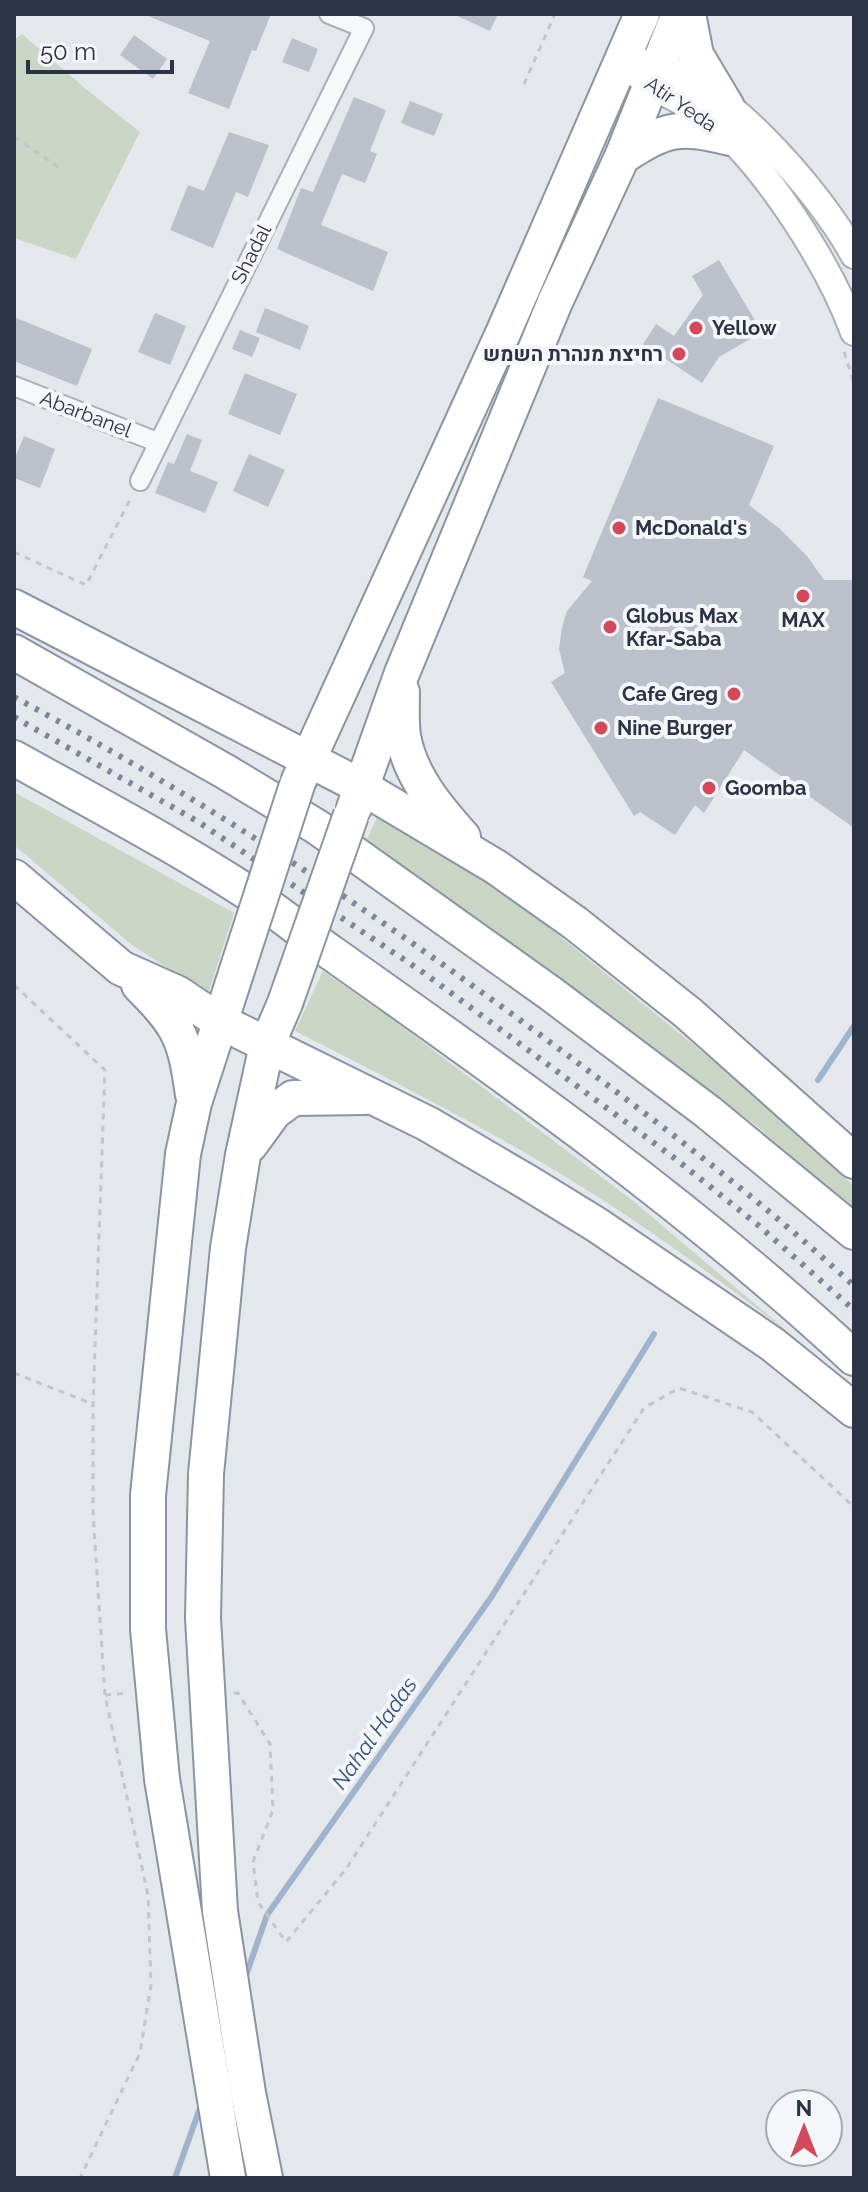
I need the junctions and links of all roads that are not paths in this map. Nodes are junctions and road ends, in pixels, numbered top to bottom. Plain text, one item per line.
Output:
1 (329, 14) edge
2 (642, 14) edge
3 (679, 14) edge
4 (688, 14) edge
5 (622, 60) junction
6 (654, 74) junction
7 (728, 122) junction
8 (622, 157) junction
9 (854, 255) edge
10 (854, 332) edge
11 (14, 386) edge
12 (157, 442) junction
13 (140, 481) road end
14 (390, 584) junction
15 (14, 607) edge
16 (14, 652) edge
17 (402, 673) junction
18 (242, 724) junction
19 (14, 758) edge
20 (302, 772) junction
21 (357, 801) junction
22 (496, 867) junction
23 (14, 877) edge
24 (121, 968) junction
25 (219, 1021) junction
26 (267, 1045) junction
27 (374, 1097) junction
28 (194, 1103) junction
29 (243, 1155) junction
30 (854, 1161) edge
31 (854, 1232) edge
32 (854, 1358) edge
33 (854, 1410) edge
34 (231, 2097) junction
35 (228, 2178) edge
36 (265, 2178) edge

1 - 12 street, Shadal
2 - 5 highway
3 - 6 highway
4 - 7 highway
5 - 6 street, Atir Yeda
5 - 14 highway
6 - 7 street, Atir Yeda
6 - 8 highway
7 - 8 highway
7 - 9 street, Atir Yeda
7 - 10 street, Atir Yeda
8 - 17 highway
11 - 12 street, Abarbanel
12 - 13 street, Shadal
14 - 18 highway
14 - 20 highway
15 - 18 highway
16 - 31 highway
17 - 21 highway
17 - 22 highway
18 - 20 highway
19 - 32 highway
20 - 21 highway
20 - 25 highway, bridge
21 - 22 highway
21 - 26 highway, bridge
22 - 30 highway
23 - 24 highway
24 - 25 highway
24 - 28 highway
25 - 26 highway
25 - 28 highway
26 - 27 highway
26 - 29 highway
27 - 29 highway
27 - 33 highway
28 - 34 highway
29 - 34 highway
34 - 35 highway
34 - 36 highway

